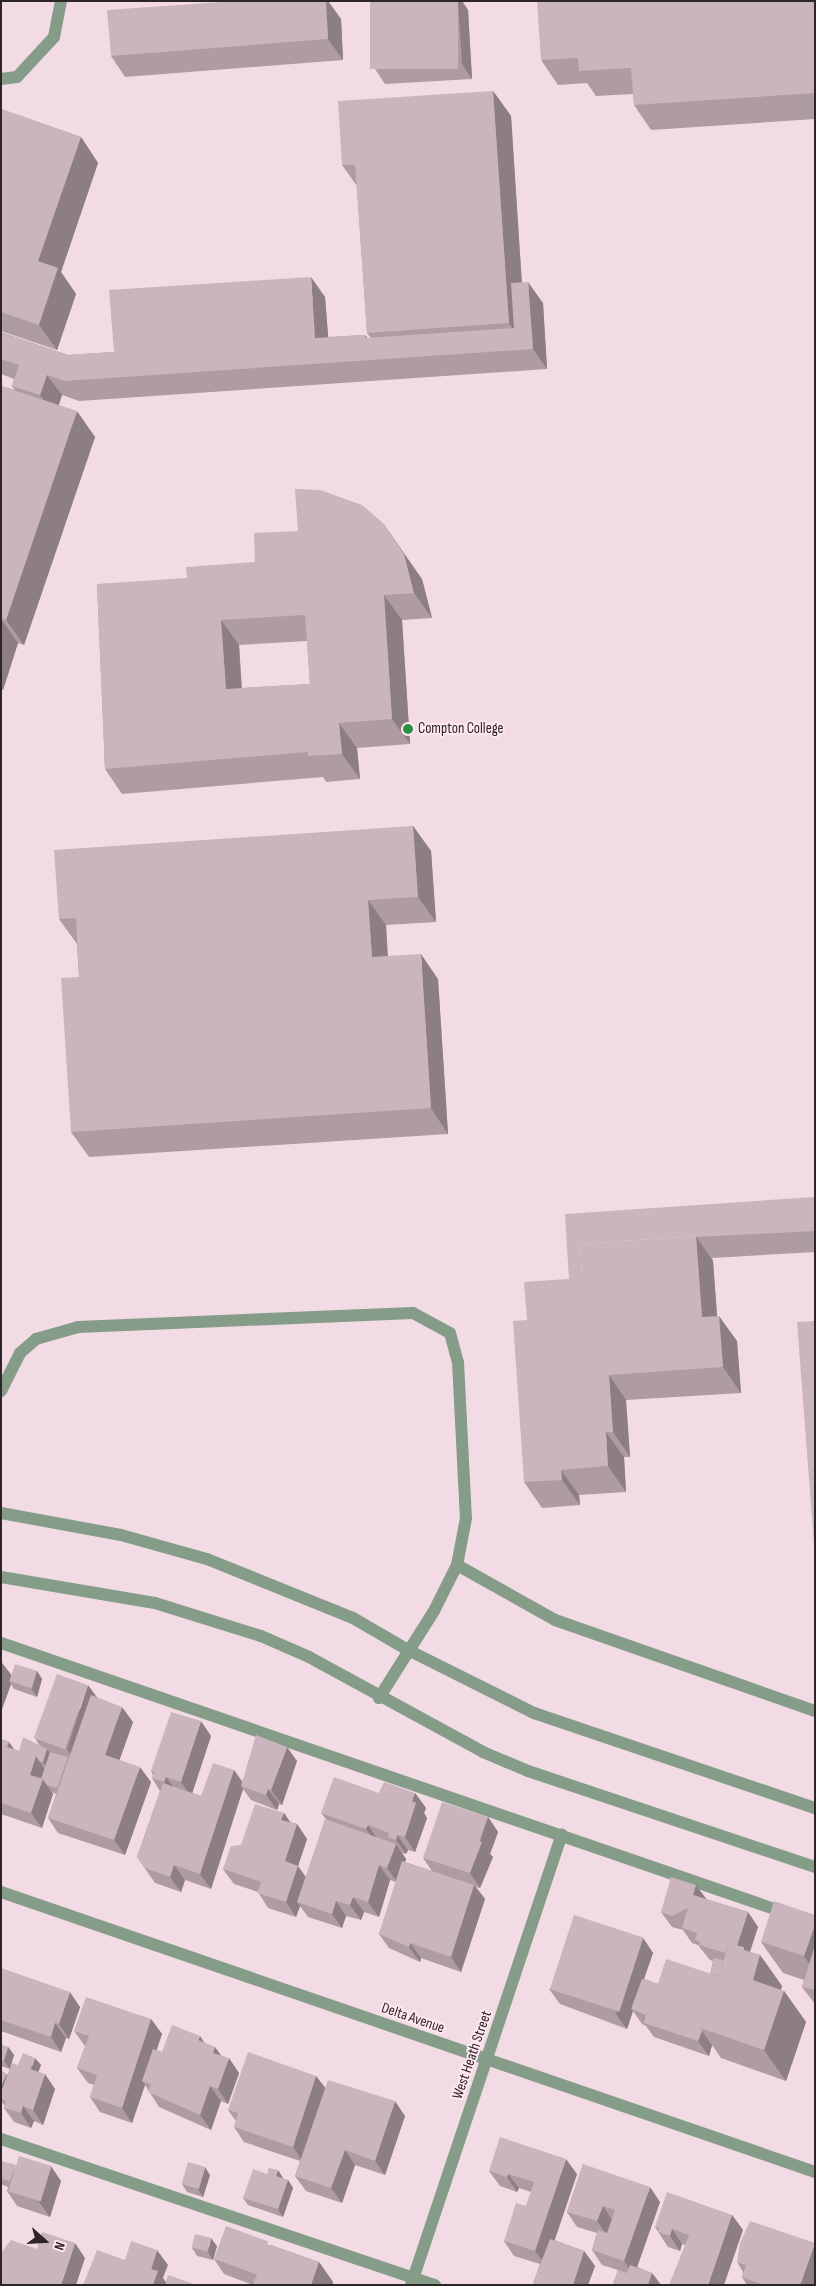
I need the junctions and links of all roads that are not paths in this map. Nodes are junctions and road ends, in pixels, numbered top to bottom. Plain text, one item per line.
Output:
1 (61, 1) edge
2 (1, 79) edge
3 (1, 1391) edge
4 (1, 1513) edge
5 (457, 1565) junction
6 (1, 1576) edge
7 (1, 1643) edge
8 (408, 1650) junction
9 (378, 1698) junction
10 (815, 1710) edge
11 (815, 1808) edge
12 (562, 1835) junction
13 (815, 1867) edge
14 (1, 1892) edge
15 (815, 1923) edge
16 (487, 2061) junction
17 (1, 2139) edge
18 (815, 2172) edge
19 (413, 2281) edge
20 (435, 2285) edge

1 - 2 street
3 - 5 street
4 - 8 street
5 - 8 street
5 - 10 street
6 - 9 street
7 - 12 street
8 - 9 street
8 - 11 street
9 - 13 street
12 - 15 street
12 - 16 street, West Heath Street
14 - 16 street, Delta Avenue
16 - 18 street, Delta Avenue
16 - 19 street, West Heath Street
17 - 19 street
19 - 20 street

